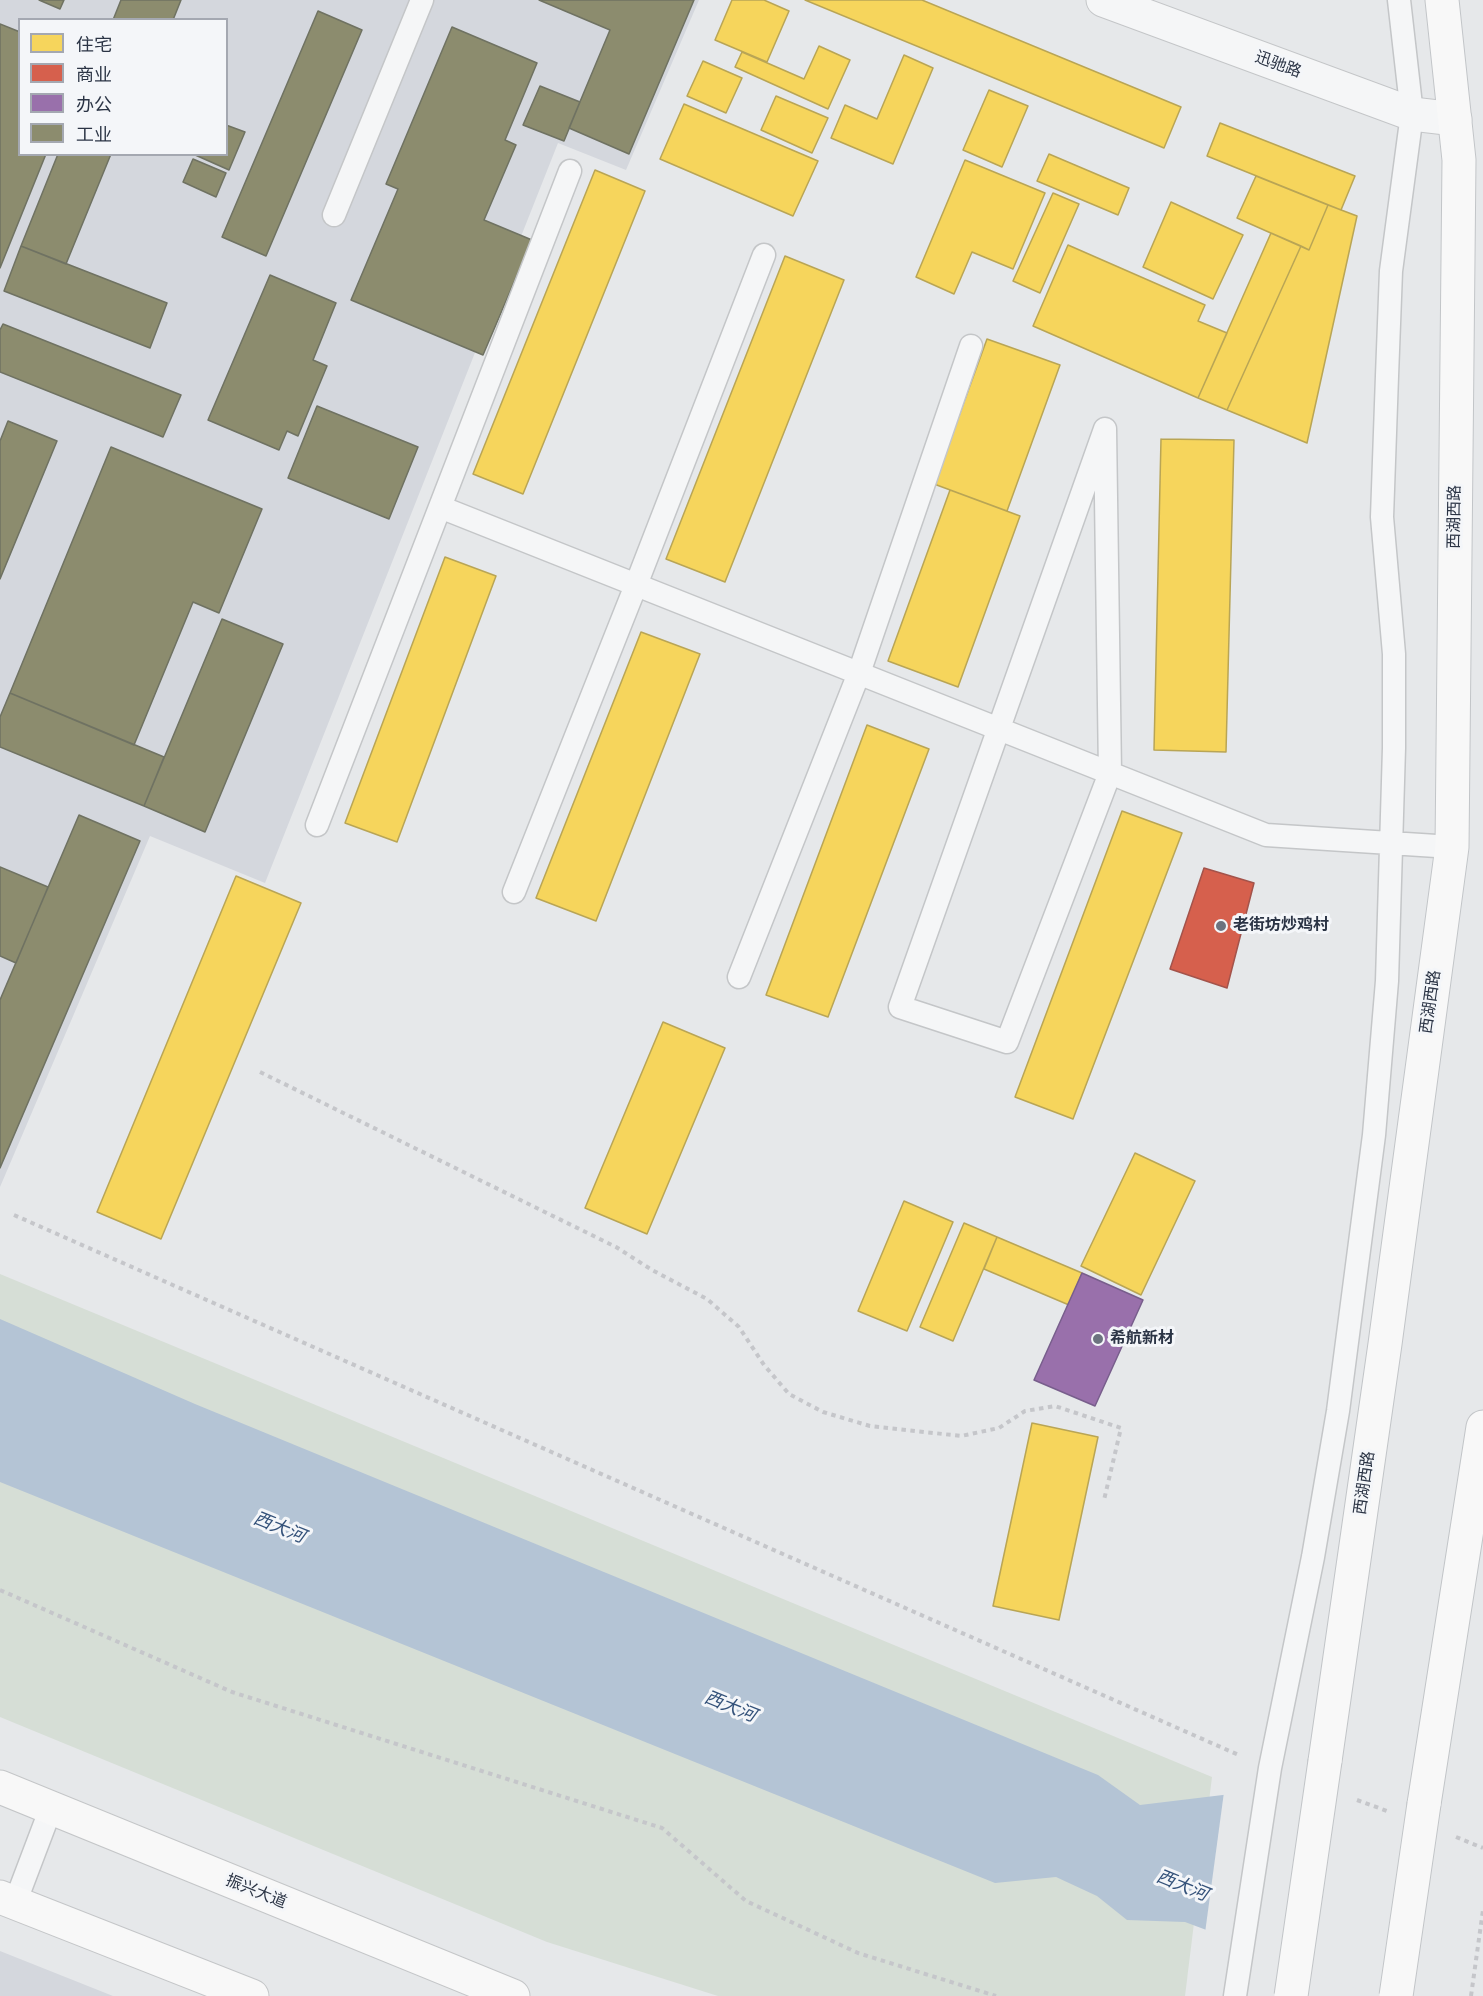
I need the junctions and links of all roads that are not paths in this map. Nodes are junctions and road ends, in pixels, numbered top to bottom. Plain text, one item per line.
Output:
1 (422, 0) edge
2 (1102, 0) edge
3 (1399, 0) edge
4 (1442, 0) edge
5 (1412, 114) junction
6 (1455, 119) junction
7 (570, 171) dead end
8 (334, 215) dead end
9 (764, 255) dead end
10 (971, 346) dead end
11 (440, 507) junction
12 (636, 585) junction
13 (859, 673) junction
14 (999, 729) junction
15 (1110, 772) junction
16 (317, 825) dead end
17 (1391, 843) junction
18 (1452, 847) junction
19 (514, 892) dead end
20 (739, 977) dead end
21 (1483, 1427) edge
22 (0, 1787) edge
23 (51, 1808) junction
24 (8, 1900) edge
25 (252, 1996) edge
26 (513, 1996) edge
27 (1235, 1996) edge
28 (1291, 1996) edge
29 (1396, 1996) edge

1 - 8 lane
2 - 5 street, 迅驰路
3 - 5 lane
4 - 6 main road, 西湖西路
5 - 6 street, 迅驰路
5 - 17 lane
6 - 18 main road, 西湖西路
7 - 11 lane
9 - 12 lane
10 - 13 lane
11 - 12 lane
11 - 16 lane
12 - 13 lane
12 - 19 lane
13 - 14 lane
13 - 20 lane
14 - 15 lane
14 - 15 lane
14 - 15 lane
15 - 17 lane
17 - 18 lane
17 - 27 lane
18 - 28 main road, 西湖西路, bridge
21 - 29 main road, bridge
22 - 23 main road, 振兴大道
23 - 24 lane
23 - 26 main road, 振兴大道
24 - 25 main road

